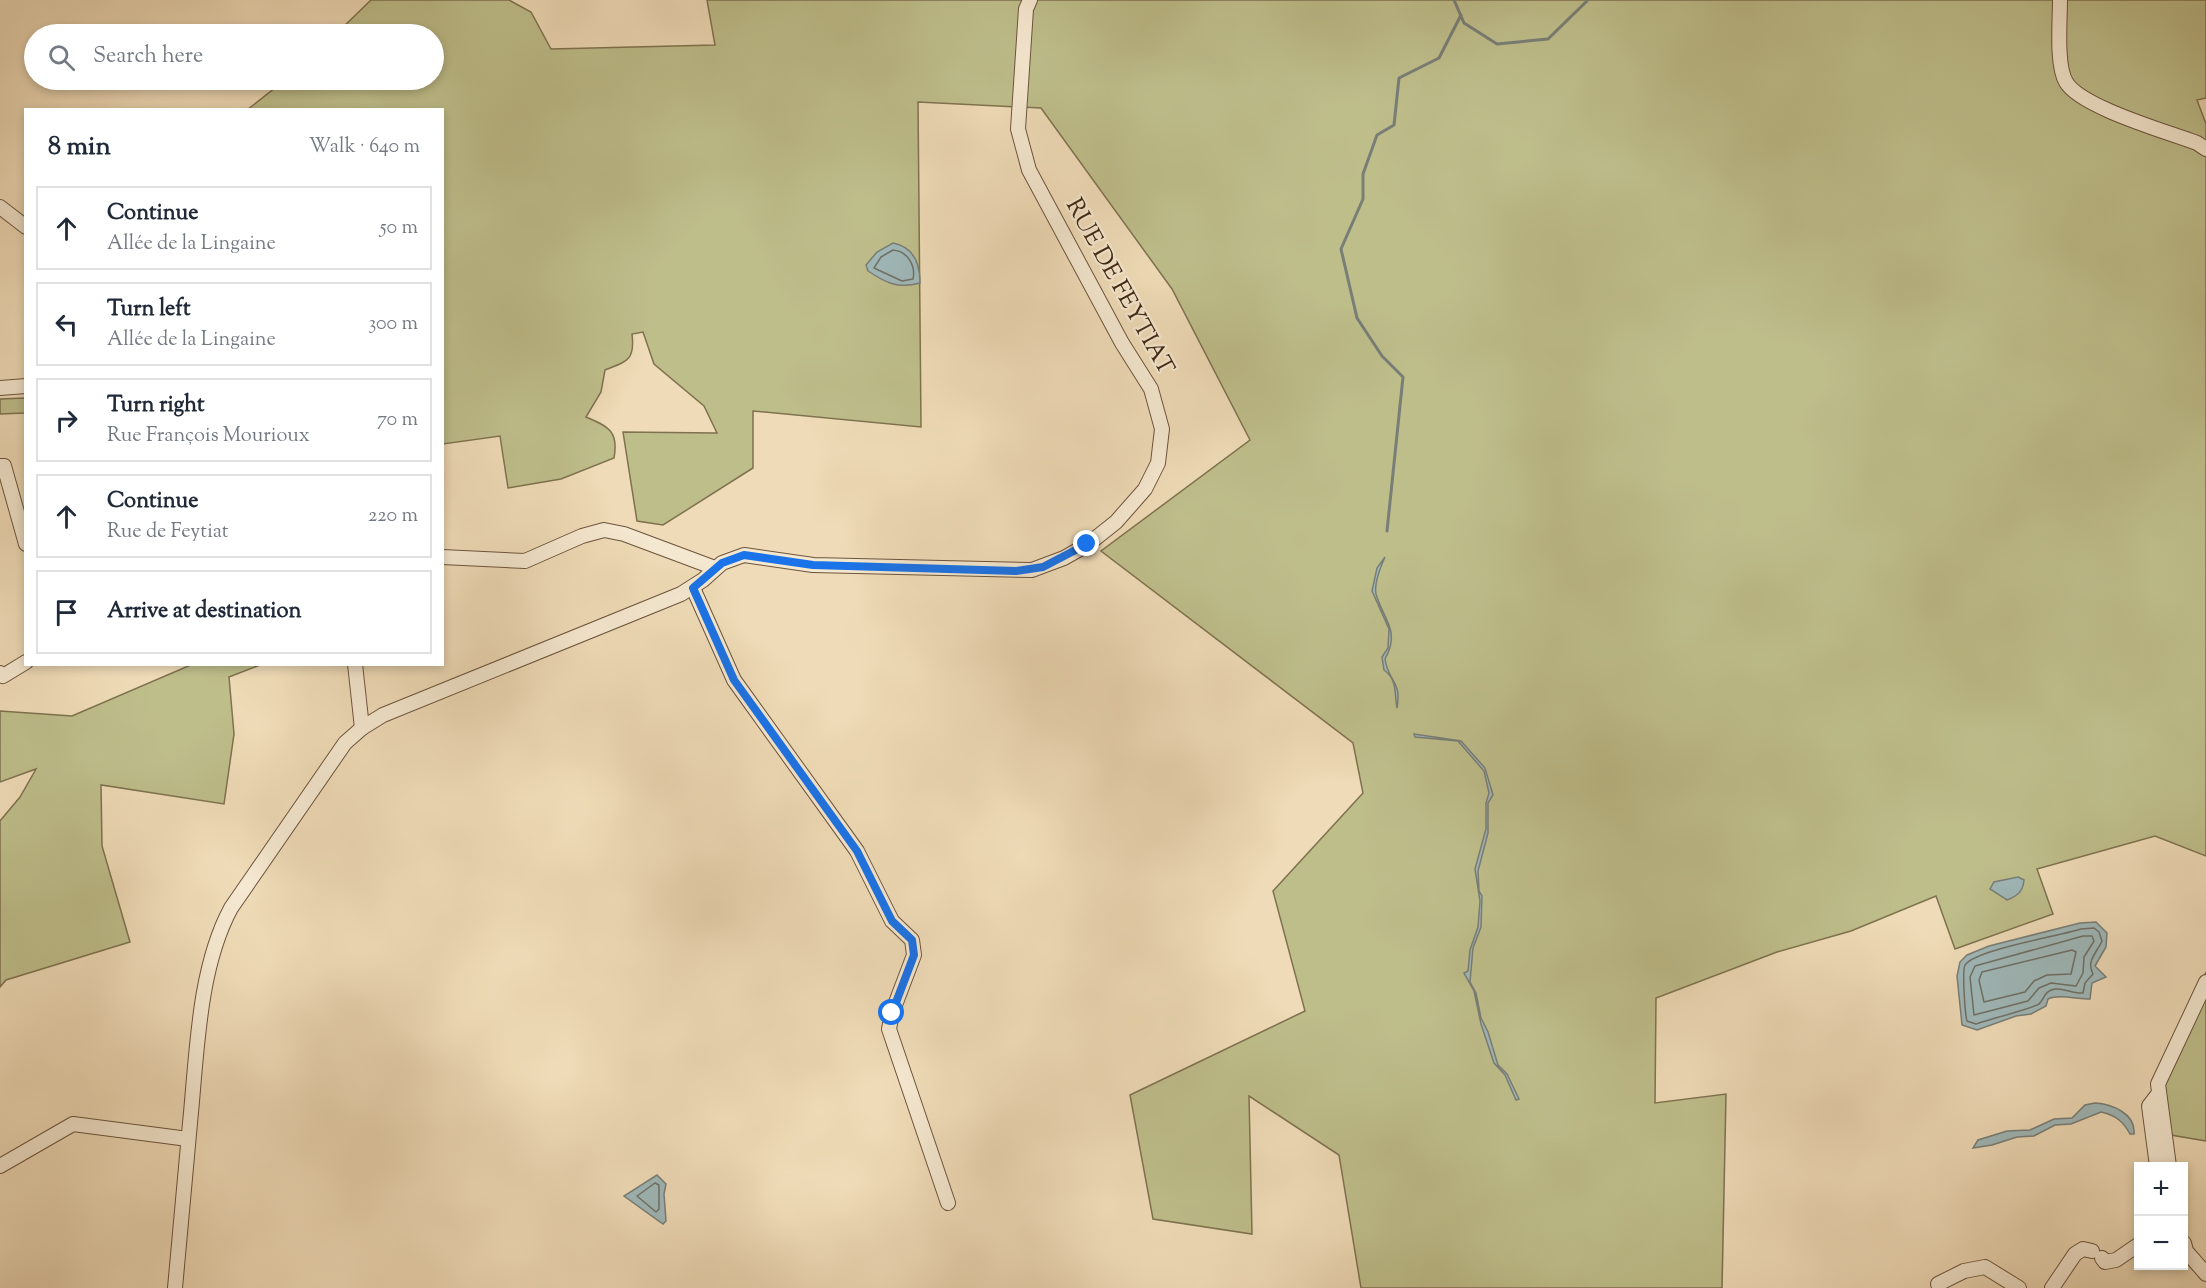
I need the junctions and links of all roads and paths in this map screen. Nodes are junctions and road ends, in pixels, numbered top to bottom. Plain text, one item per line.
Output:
1 (1030, 0) edge
2 (2060, 0) edge
3 (2206, 149) edge
4 (0, 207) edge
5 (24, 225) edge
6 (24, 386) edge
7 (0, 388) edge
8 (0, 466) edge
9 (24, 537) edge
10 (444, 557) edge
11 (715, 568) junction
12 (693, 588) junction
13 (24, 663) edge
14 (355, 666) edge
15 (0, 673) edge
16 (362, 728) junction
17 (2206, 982) edge
18 (2159, 1093) junction
19 (188, 1139) junction
20 (2156, 1162) edge
21 (2168, 1162) edge
22 (0, 1166) edge
23 (948, 1203) dead end
24 (2134, 1248) edge
25 (2188, 1253) edge
26 (2206, 1274) edge
27 (1938, 1284) dead end
28 (175, 1288) edge
29 (2019, 1288) edge
30 (2052, 1288) edge

1 - 11 street, RUE DE FEYTIAT
2 - 3 street
4 - 5 street
6 - 7 street
8 - 9 street
10 - 11 street
11 - 12 street, RUE DE FEYTIAT
12 - 16 street, RUE DE FEYTIAT
12 - 23 street
13 - 15 street
14 - 16 street
16 - 19 street, RUE DE FEYTIAT
17 - 18 street
18 - 20 street
18 - 21 street
19 - 22 street
19 - 28 street, RUE DE FEYTIAT
24 - 30 street
25 - 26 street
27 - 29 street

